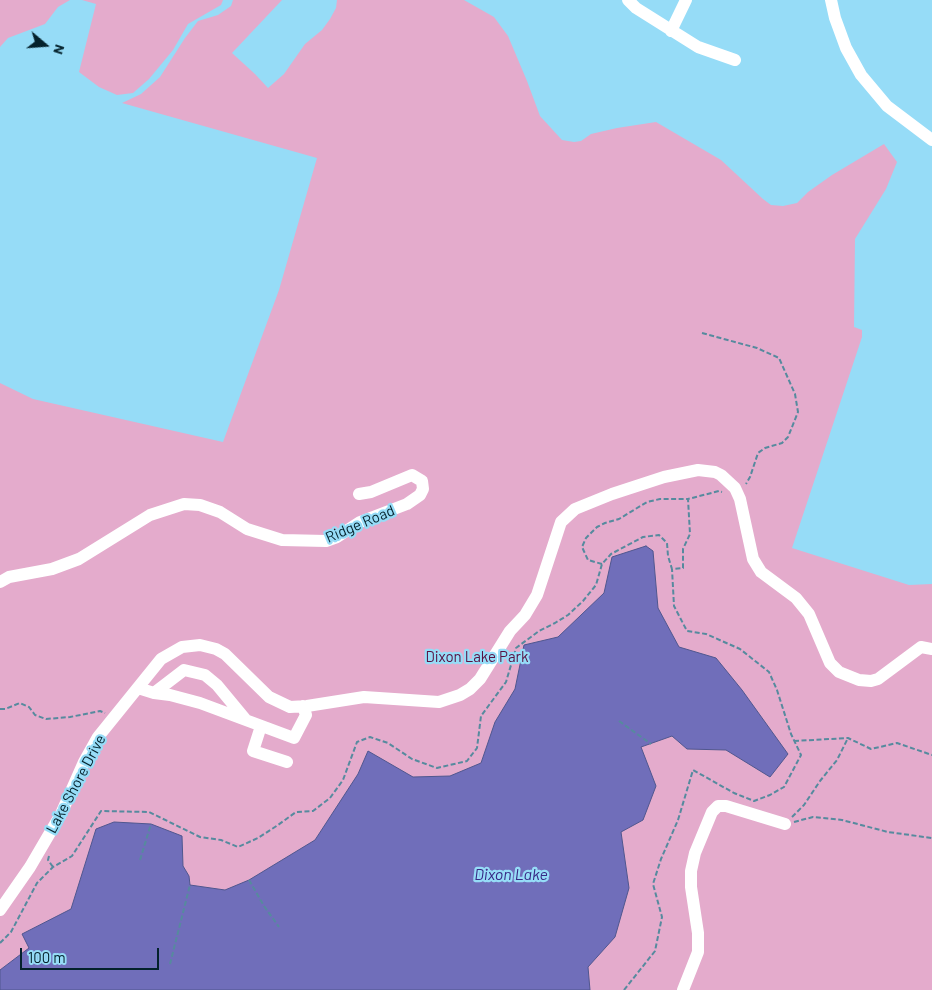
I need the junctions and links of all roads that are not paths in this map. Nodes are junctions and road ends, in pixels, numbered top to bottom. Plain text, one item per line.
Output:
1 (628, 0) edge
2 (686, 0) edge
3 (831, 0) edge
4 (671, 30) junction
5 (736, 60) dead end
6 (932, 140) edge
7 (359, 494) dead end
8 (0, 582) edge
9 (932, 648) edge
10 (138, 688) junction
11 (154, 693) junction
12 (303, 706) junction
13 (246, 720) junction
14 (261, 726) junction
15 (287, 762) dead end
16 (785, 824) road end
17 (0, 910) edge
18 (683, 990) edge

1 - 4 street
2 - 4 street
3 - 6 street
4 - 5 street
7 - 8 street, Ridge Road
9 - 12 street, Lake Shore Drive
10 - 11 street
10 - 12 street, Lake Shore Drive
10 - 17 street, Lake Shore Drive
11 - 13 street
11 - 13 street
12 - 14 street
13 - 14 street
14 - 15 street
16 - 18 street

